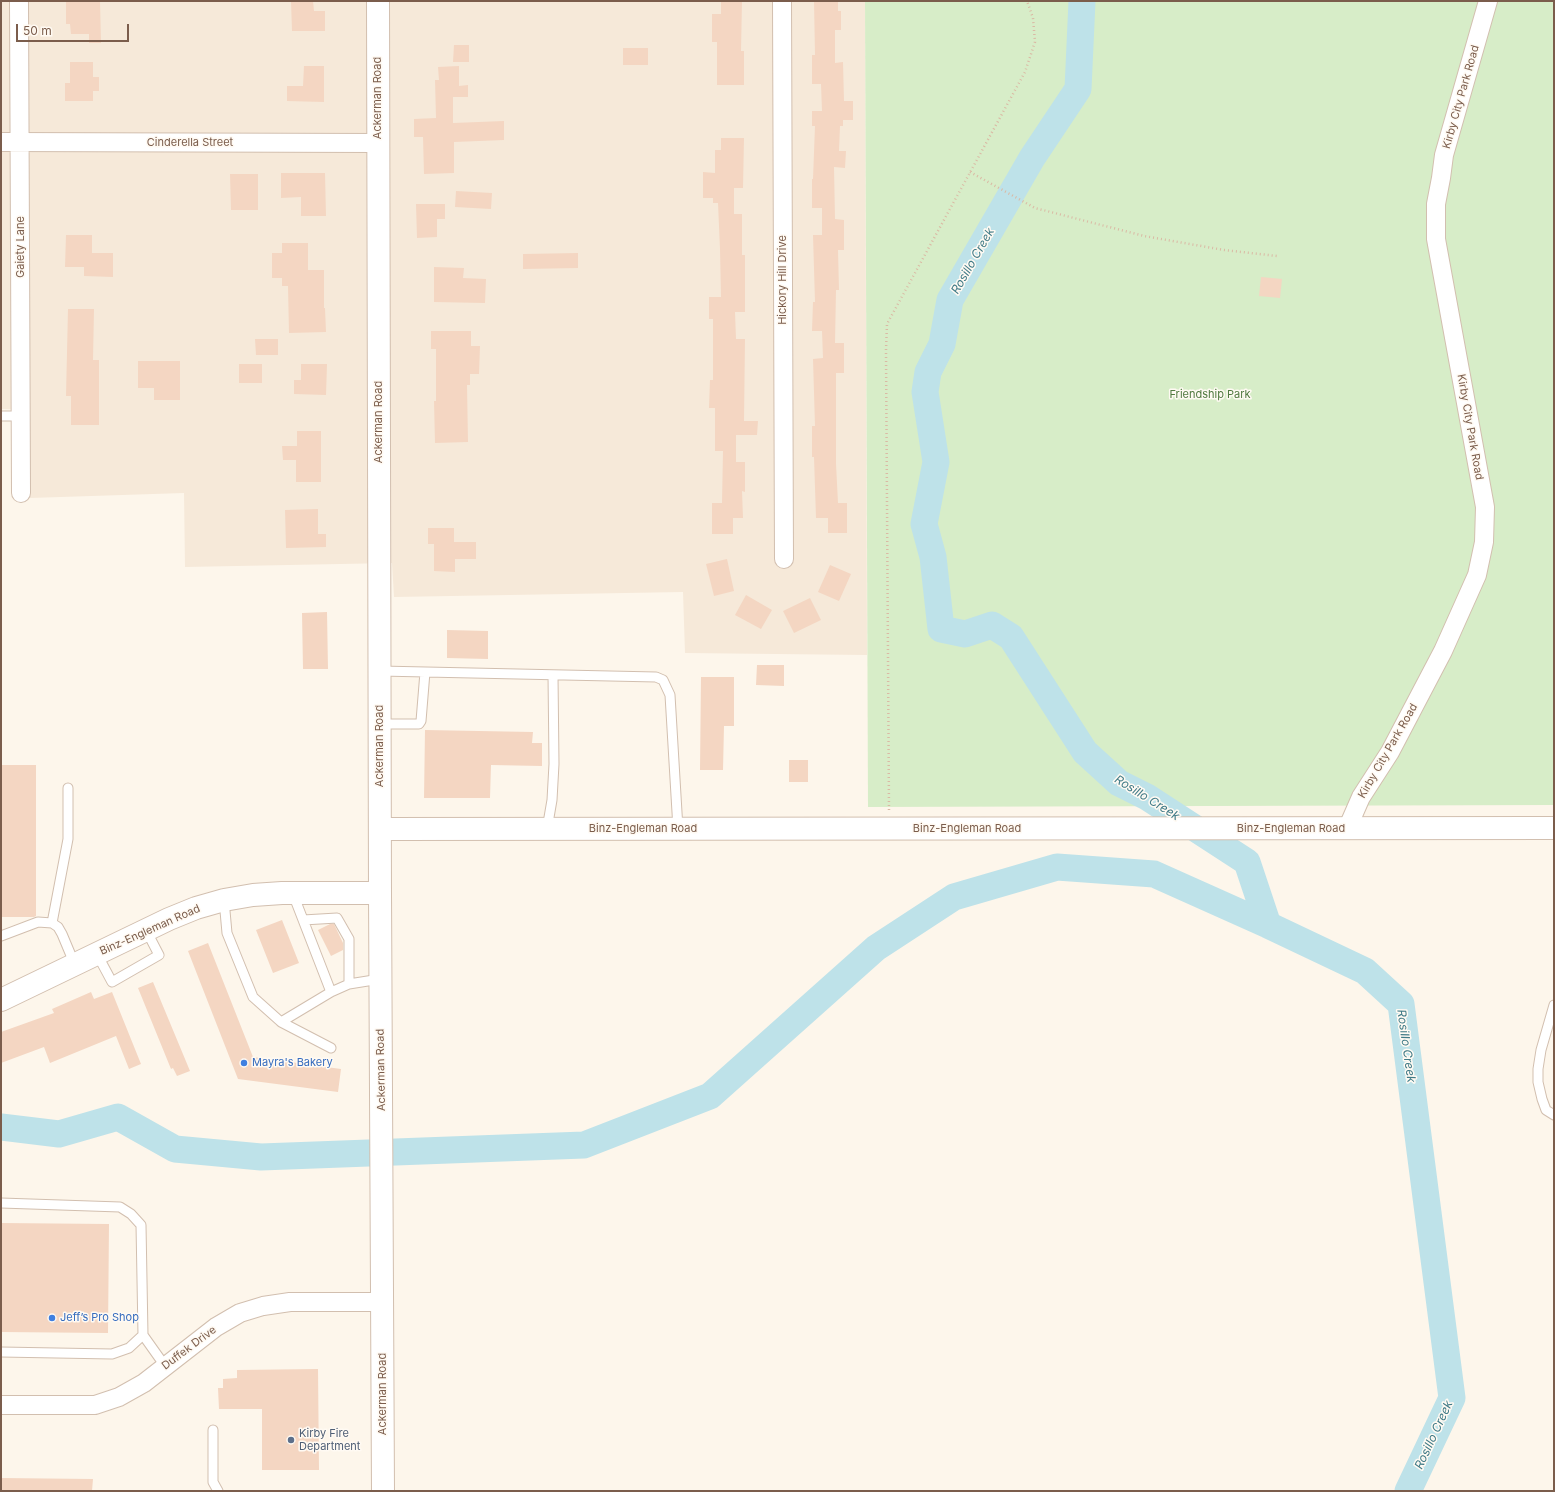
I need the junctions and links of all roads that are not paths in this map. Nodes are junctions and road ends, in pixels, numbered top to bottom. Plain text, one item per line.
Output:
1 (19, 1) edge
2 (378, 1) edge
3 (782, 1) edge
4 (1488, 1) edge
5 (1, 142) edge
6 (20, 142) junction
7 (378, 143) junction
8 (1, 416) edge
9 (21, 416) junction
10 (21, 493) dead end
11 (784, 559) dead end
12 (380, 671) junction
13 (425, 672) junction
14 (553, 675) junction
15 (380, 724) junction
16 (68, 788) dead end
17 (1554, 828) edge
18 (380, 829) junction
19 (547, 829) junction
20 (678, 829) junction
21 (1347, 829) junction
22 (292, 893) junction
23 (380, 893) junction
24 (224, 900) junction
25 (303, 920) junction
26 (52, 923) junction
27 (146, 930) junction
28 (1, 936) edge
29 (97, 954) junction
30 (75, 965) junction
31 (381, 978) junction
32 (349, 984) junction
33 (331, 992) junction
34 (1, 1000) edge
35 (1554, 1006) edge
36 (281, 1022) junction
37 (331, 1048) dead end
38 (1554, 1115) edge
39 (1, 1202) edge
40 (382, 1302) junction
41 (143, 1335) junction
42 (1, 1352) edge
43 (165, 1366) junction
44 (1, 1405) edge
45 (213, 1430) dead end
46 (218, 1491) edge
47 (383, 1491) edge

1 - 6 street, Gaiety Lane
2 - 7 street, Ackerman Road
3 - 11 street, Hickory Hill Drive
4 - 21 street, Kirby City Park Road
5 - 6 street, Cinderella Street
6 - 7 street, Cinderella Street
6 - 9 street, Gaiety Lane
7 - 12 street, Ackerman Road
8 - 9 lane
9 - 10 street, Gaiety Lane
12 - 13 lane
12 - 15 street, Ackerman Road
13 - 14 lane
13 - 15 lane
14 - 19 lane
14 - 20 lane
15 - 18 street, Ackerman Road
16 - 26 lane
17 - 21 street, Binz-Engleman Road
18 - 19 street, Binz-Engleman Road
18 - 23 street, Ackerman Road
19 - 20 street, Binz-Engleman Road
20 - 21 street, Binz-Engleman Road
22 - 23 street, Binz-Engleman Road
22 - 24 street, Binz-Engleman Road
22 - 25 lane
23 - 31 street, Ackerman Road
24 - 27 street, Binz-Engleman Road
24 - 36 lane
25 - 32 lane
25 - 33 lane
26 - 28 lane
26 - 30 lane
27 - 29 street, Binz-Engleman Road
27 - 29 lane
29 - 30 street, Binz-Engleman Road
30 - 34 street, Binz-Engleman Road
31 - 32 lane
31 - 40 street, Ackerman Road
32 - 33 lane
33 - 36 lane
35 - 38 lane
36 - 37 lane
39 - 41 lane
40 - 43 street, Duffek Drive
40 - 47 street, Ackerman Road
41 - 42 lane
41 - 43 lane
43 - 44 street, Duffek Drive
45 - 46 lane

